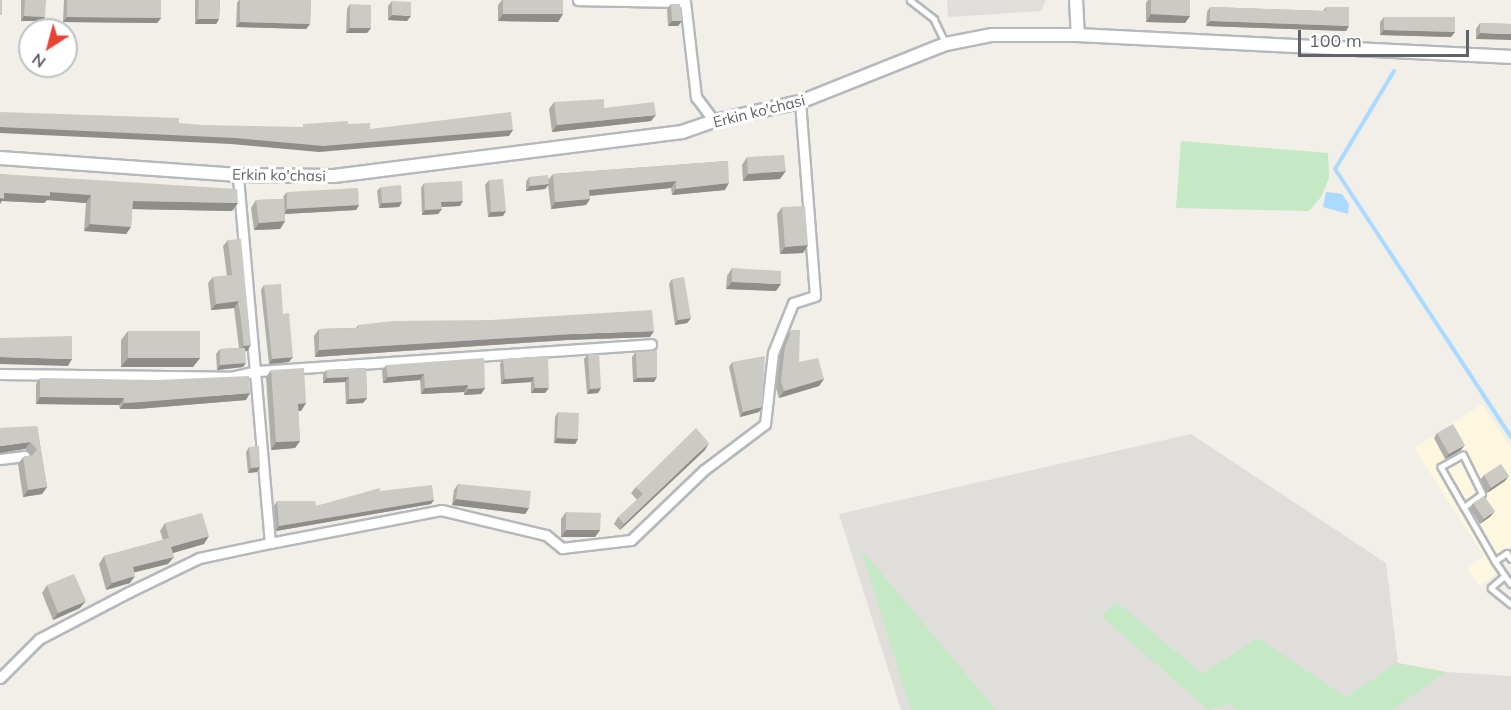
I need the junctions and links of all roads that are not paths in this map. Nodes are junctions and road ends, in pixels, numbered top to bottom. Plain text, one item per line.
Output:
1 (578, 0) edge
2 (910, 0) edge
3 (1076, 0) edge
4 (685, 1) edge
5 (1078, 35) junction
6 (946, 44) junction
7 (1511, 57) edge
8 (800, 102) junction
9 (714, 121) junction
10 (0, 158) edge
11 (238, 175) junction
12 (651, 344) dead end
13 (258, 371) junction
14 (0, 374) edge
15 (25, 456) edge
16 (0, 459) edge
17 (1464, 507) junction
18 (270, 543) junction
19 (1511, 559) edge
20 (1495, 561) junction
21 (1505, 576) junction
22 (1511, 584) edge
23 (1511, 604) edge
24 (0, 678) edge

1 - 4 street
2 - 6 lane
3 - 5 main road
4 - 9 street
5 - 6 main road, Erkin ko'chasi
5 - 7 main road, Erkin ko'chasi
6 - 8 main road, Erkin ko'chasi
8 - 9 main road, Erkin ko'chasi
8 - 18 street
9 - 11 main road, Erkin ko'chasi
10 - 11 main road, Erkin ko'chasi
11 - 13 street
12 - 13 street
13 - 14 street
13 - 18 street
15 - 16 street
17 - 17 lane
17 - 20 lane
18 - 24 street
19 - 20 lane
20 - 21 lane
21 - 22 lane
21 - 23 lane

